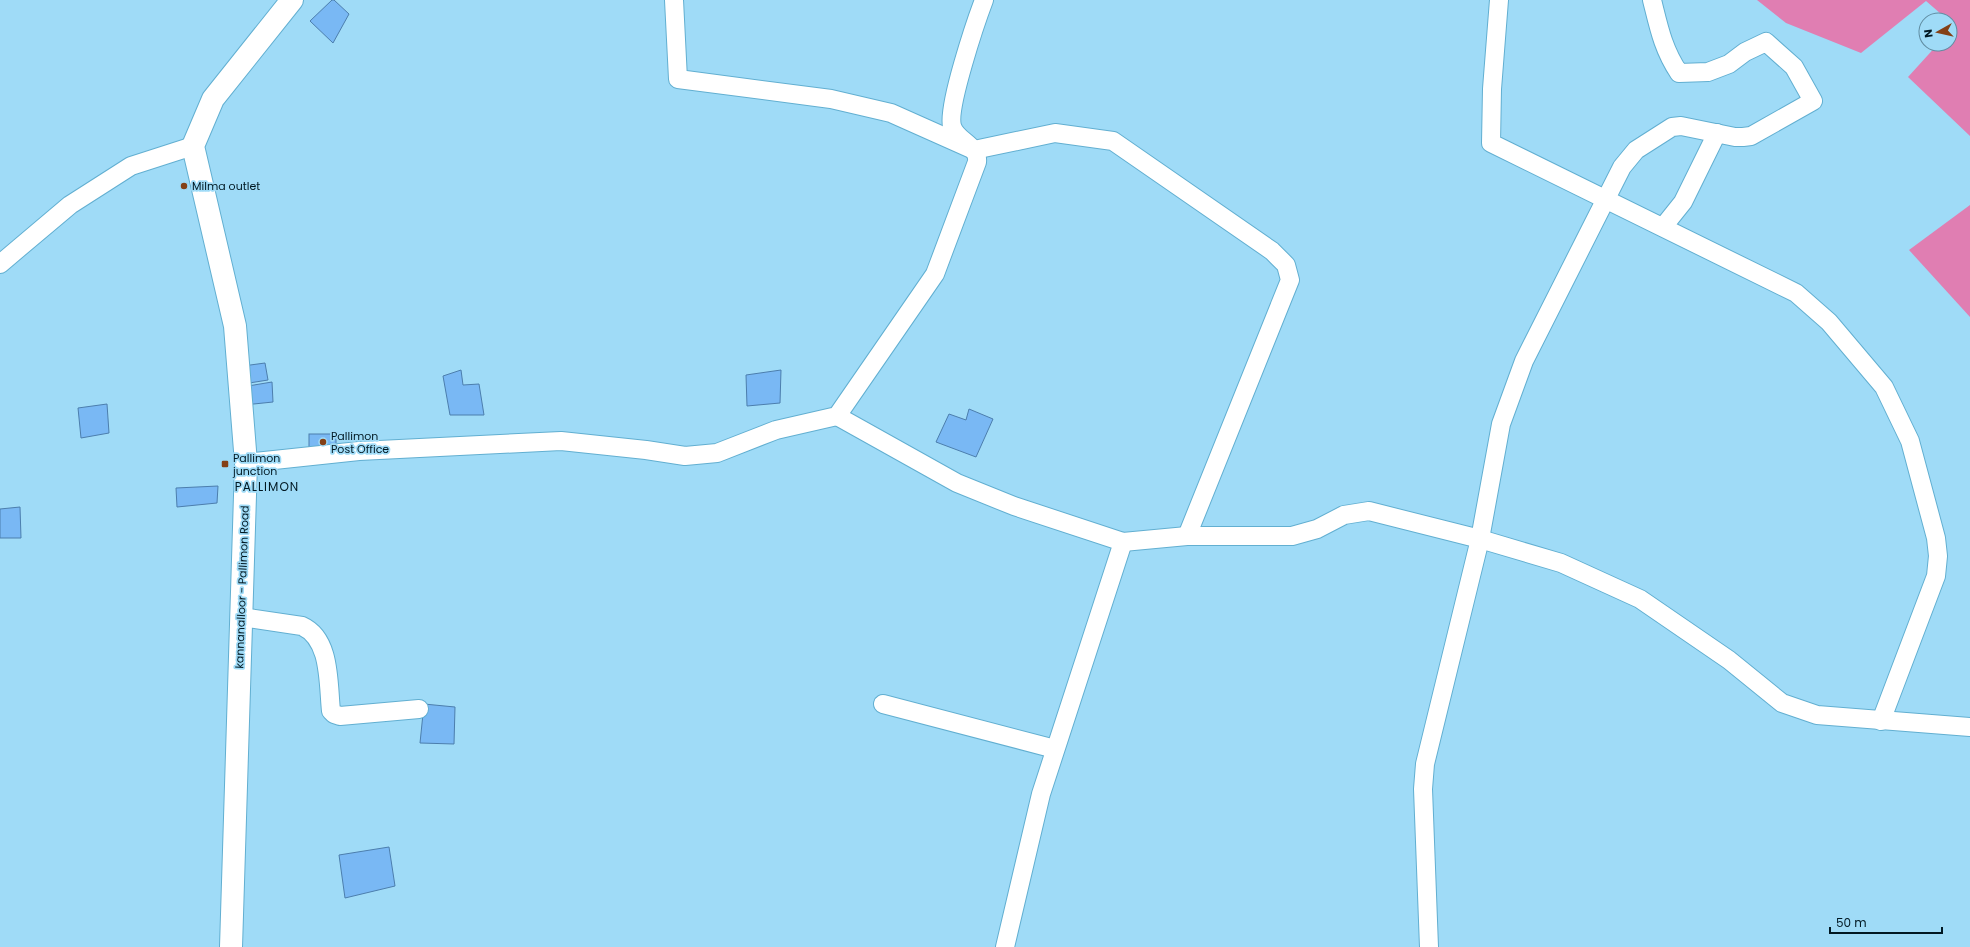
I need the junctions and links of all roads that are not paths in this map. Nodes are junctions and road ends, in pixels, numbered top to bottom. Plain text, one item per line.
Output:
1 (292, 0) edge
2 (674, 0) edge
3 (984, 0) edge
4 (1499, 0) edge
5 (1652, 0) edge
6 (1717, 133) junction
7 (193, 146) junction
8 (974, 150) junction
9 (1605, 198) junction
10 (1663, 227) junction
11 (0, 264) edge
12 (837, 416) junction
13 (246, 463) junction
14 (1187, 536) junction
15 (1480, 539) junction
16 (1123, 542) junction
17 (241, 616) junction
18 (883, 704) dead end
19 (419, 709) dead end
20 (1881, 720) junction
21 (1970, 727) edge
22 (1055, 749) junction
23 (231, 947) edge
24 (1005, 947) edge
25 (1428, 947) edge

1 - 7 street
2 - 8 street
3 - 8 street
4 - 9 street
5 - 6 street
6 - 9 street
6 - 10 street
7 - 11 street
7 - 13 street, kannanalloor - Pallimon Road
8 - 12 street
8 - 14 street
9 - 10 street
9 - 15 street
10 - 20 street
12 - 13 street
12 - 16 street
13 - 17 street, kannanalloor - Pallimon Road
14 - 15 street
14 - 16 street
15 - 20 street
15 - 25 street
16 - 22 street
17 - 19 street
17 - 23 street, kannanalloor - Pallimon Road
18 - 22 street
20 - 21 street
22 - 24 street

